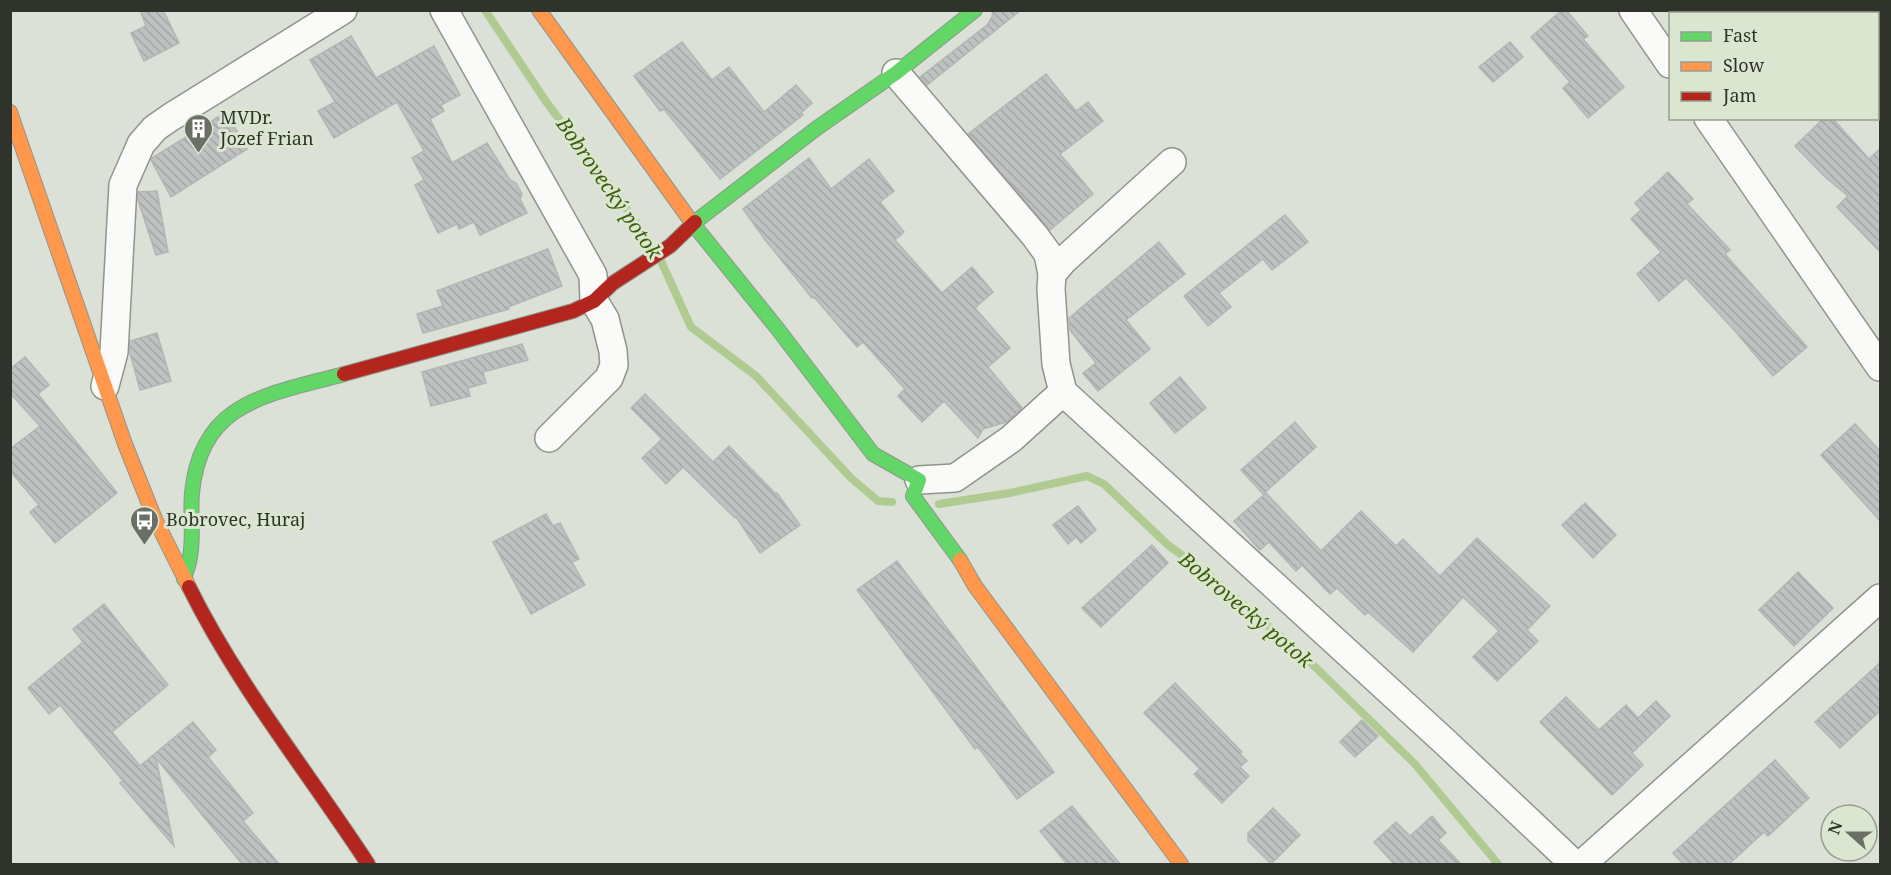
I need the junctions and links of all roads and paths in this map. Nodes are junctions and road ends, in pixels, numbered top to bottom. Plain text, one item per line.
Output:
1 (343, 10) edge
2 (444, 10) edge
3 (539, 10) edge
4 (975, 10) edge
5 (1633, 10) edge
6 (1669, 61) edge
7 (896, 73) junction
8 (10, 112) edge
9 (1709, 120) edge
10 (1172, 162) dead end
11 (693, 224) junction
12 (1052, 274) junction
13 (594, 301) junction
14 (1881, 367) edge
15 (105, 386) junction
16 (1063, 392) junction
17 (549, 438) dead end
18 (919, 480) junction
19 (184, 579) junction
20 (1881, 598) edge
21 (368, 864) edge
22 (1181, 864) edge
23 (1574, 864) edge
24 (1582, 864) edge

1 - 15 street
2 - 13 street
3 - 11 street
4 - 7 street
5 - 6 street
7 - 11 street
7 - 12 street
8 - 15 street
9 - 14 street
10 - 12 street
11 - 13 street
11 - 18 street
12 - 16 street
13 - 17 street
13 - 19 street
15 - 19 street
16 - 18 street
16 - 23 street
18 - 22 street
19 - 21 street
20 - 24 street

